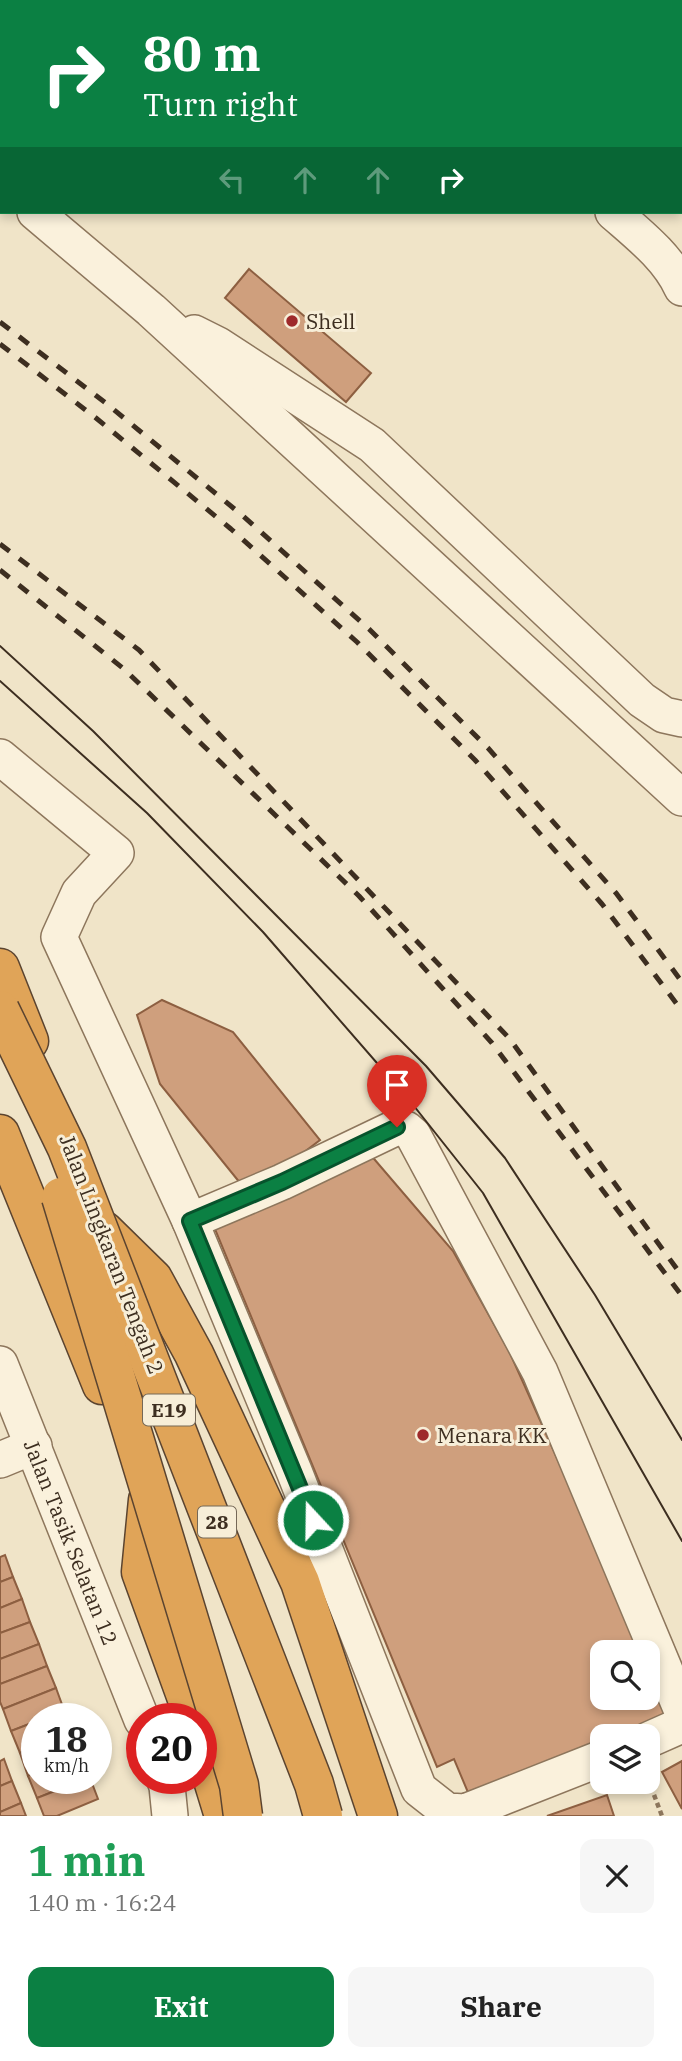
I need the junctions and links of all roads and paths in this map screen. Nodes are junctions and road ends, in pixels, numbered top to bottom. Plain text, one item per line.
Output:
1 (37, 214) edge
2 (615, 214) edge
3 (682, 288) edge
4 (151, 310) junction
5 (682, 719) edge
6 (0, 757) edge
7 (682, 798) edge
8 (0, 968) edge
9 (0, 1010) edge
10 (0, 1057) edge
11 (3, 1147) edge
12 (190, 1221) junction
13 (104, 1231) junction
14 (0, 1364) edge
15 (34, 1446) junction
16 (0, 1460) edge
17 (148, 1500) junction
18 (135, 1703) edge
19 (189, 1703) edge
20 (682, 1711) edge
21 (682, 1721) edge
22 (660, 1735) edge
23 (590, 1763) edge
24 (418, 1788) junction
25 (217, 1793) edge
26 (168, 1794) edge
27 (654, 1794) edge
28 (376, 1811) edge
29 (170, 1816) edge
30 (224, 1816) edge
31 (243, 1816) edge
32 (259, 1816) edge
33 (324, 1816) edge
34 (662, 1816) edge

1 - 4 street
2 - 3 street
4 - 5 street
4 - 7 street
6 - 12 street
8 - 13 highway, Jalan Lingkaran Tengah 2 / 28
9 - 33 highway, E19, bridge
10 - 31 highway, E19, bridge
11 - 17 highway
12 - 20 street
12 - 24 street
13 - 28 highway
13 - 33 highway, Jalan Lingkaran Tengah 2 / 28
14 - 15 street, Jalan Tasik Selatan 12
15 - 16 street
15 - 18 street, Jalan Tasik Selatan 12
17 - 19 highway
17 - 32 highway
21 - 22 street
23 - 24 street
24 - 28 street
25 - 30 highway
26 - 29 street
27 - 34 path

